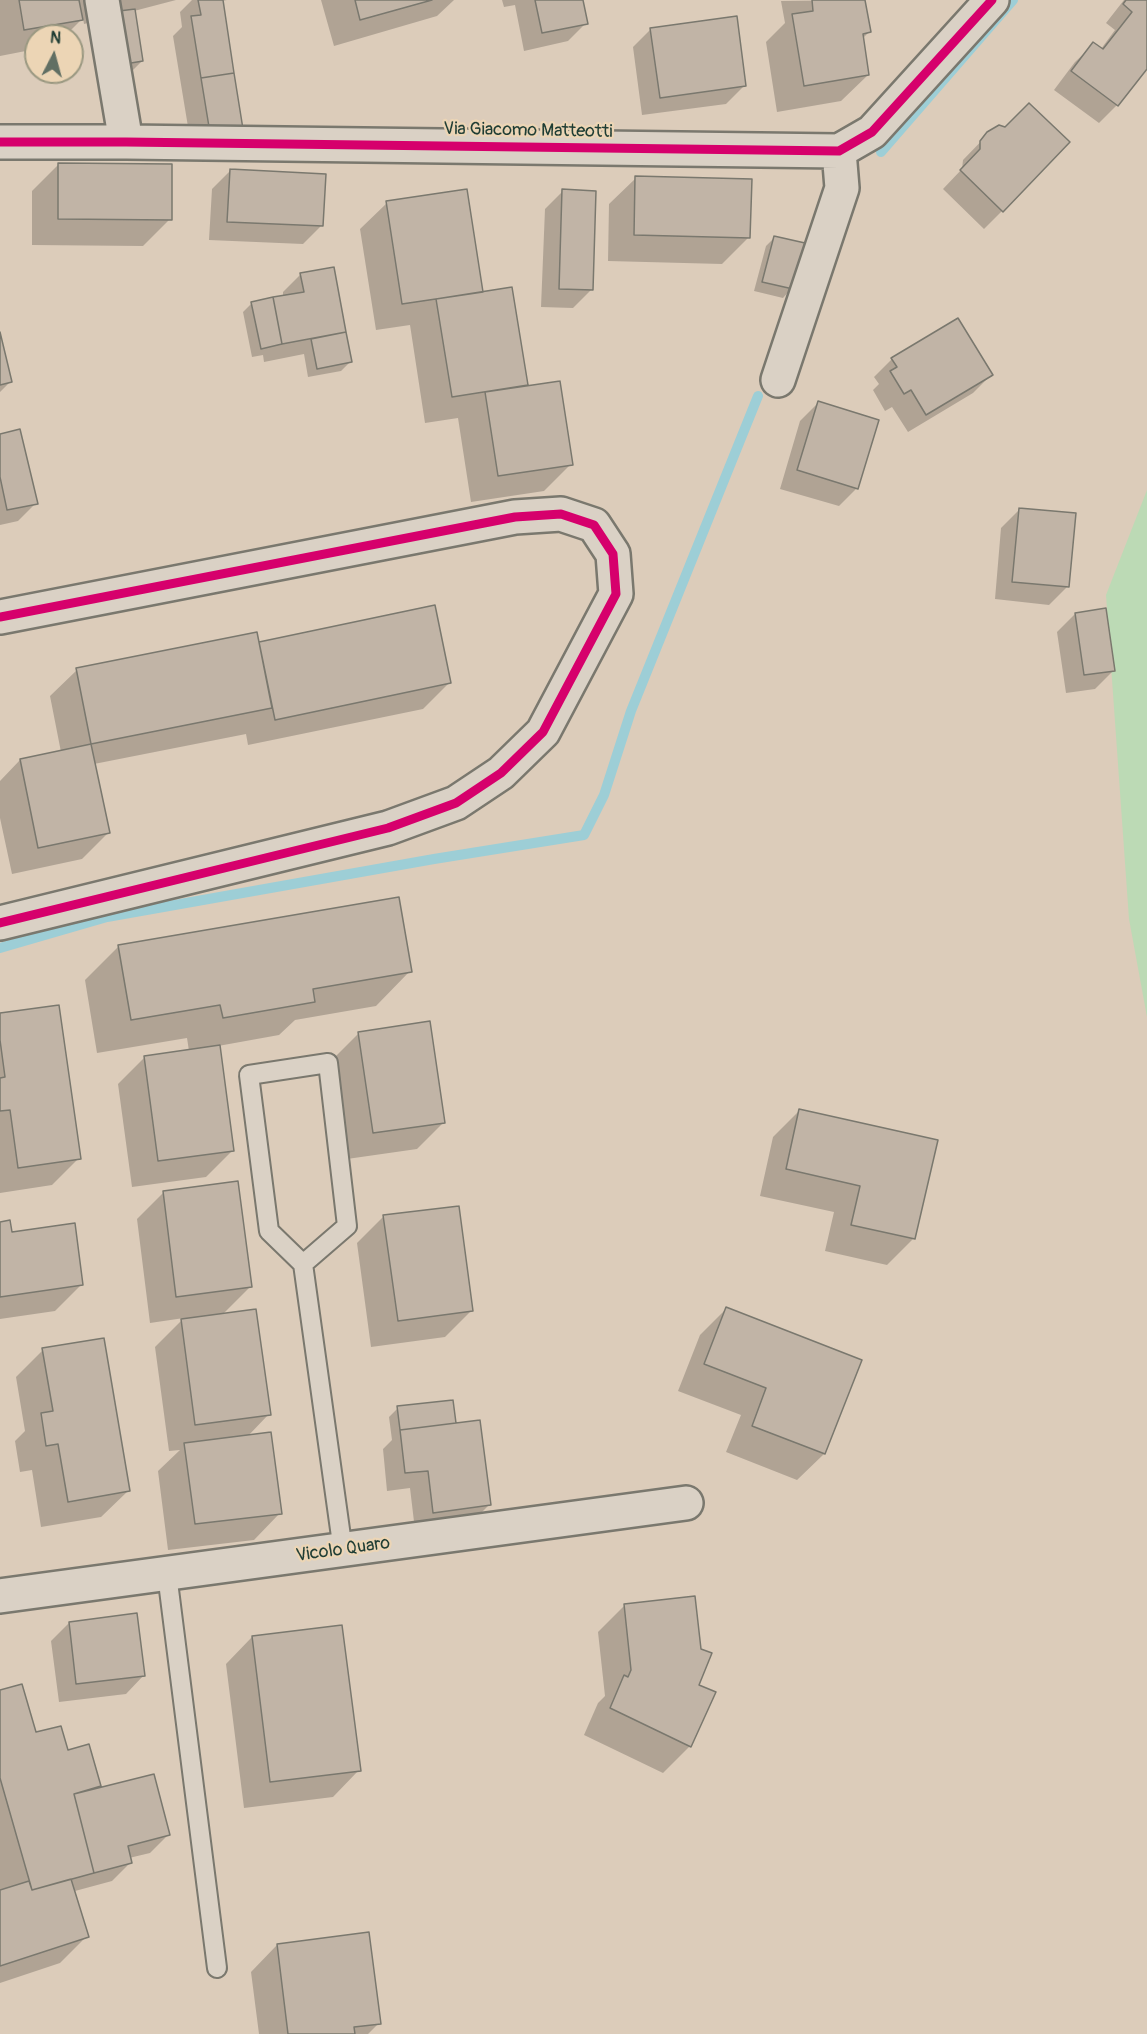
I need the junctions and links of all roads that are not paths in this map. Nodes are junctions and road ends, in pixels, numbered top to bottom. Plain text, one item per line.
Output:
1 (102, 0) edge
2 (992, 0) edge
3 (0, 142) edge
4 (126, 142) junction
5 (839, 151) junction
6 (778, 380) dead end
7 (0, 617) edge
8 (0, 924) edge
9 (303, 1264) junction
10 (686, 1503) dead end
11 (343, 1551) junction
12 (167, 1574) junction
13 (0, 1596) edge
14 (217, 1968) dead end

1 - 4 street
2 - 5 street
3 - 4 street, Via Giacomo Matteotti
4 - 5 street, Via Giacomo Matteotti
5 - 6 street
7 - 8 street
9 - 9 lane
9 - 11 lane
10 - 11 street, Vicolo Quaro
11 - 12 street, Vicolo Quaro
12 - 13 street, Vicolo Quaro
12 - 14 lane

